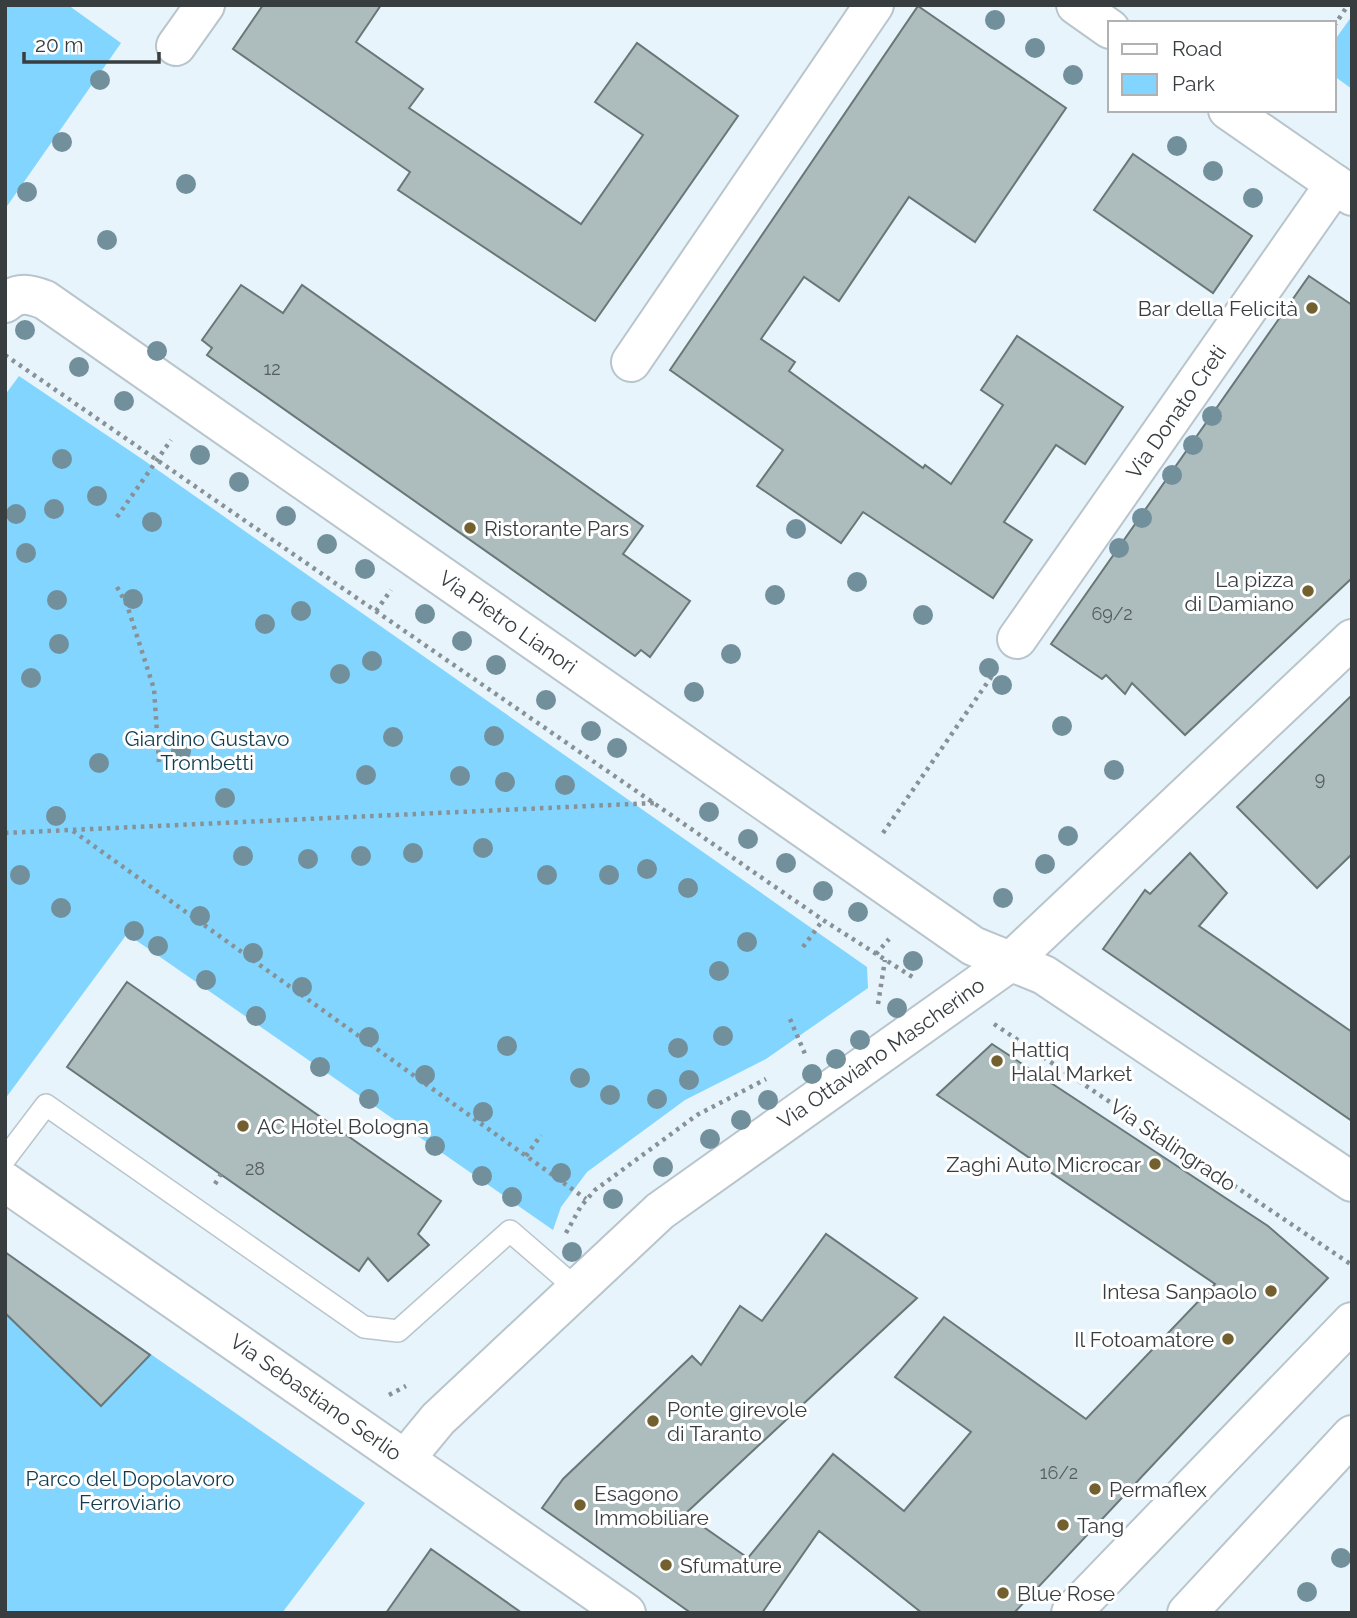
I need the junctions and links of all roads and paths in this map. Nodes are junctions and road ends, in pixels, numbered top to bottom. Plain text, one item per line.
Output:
1 (205, 5) edge
2 (874, 5) edge
3 (1076, 5) edge
4 (1348, 5) edge
5 (1336, 23) edge
6 (1108, 28) edge
7 (176, 46) dead end
8 (1231, 112) edge
9 (1343, 190) edge
10 (5, 303) edge
11 (5, 355) edge
12 (631, 362) dead end
13 (173, 437) dead end
14 (157, 459) junction
15 (117, 517) dead end
16 (117, 587) dead end
17 (1017, 639) joint
18 (1352, 639) edge
19 (159, 762) dead end
20 (654, 803) junction
21 (72, 830) junction
22 (5, 833) edge
23 (879, 840) dead end
24 (823, 920) junction
25 (803, 947) dead end
26 (884, 960) junction
27 (1010, 962) junction
28 (925, 984) dead end
29 (877, 1006) dead end
30 (790, 1019) dead end
31 (995, 1025) dead end
32 (816, 1047) dead end
33 (805, 1054) junction
34 (796, 1061) dead end
35 (778, 1073) dead end
36 (541, 1135) dead end
37 (526, 1156) junction
38 (5, 1159) edge
39 (5, 1182) edge
40 (1352, 1182) edge
41 (586, 1199) junction
42 (561, 1244) dead end
43 (1352, 1265) edge
44 (577, 1289) junction
45 (1352, 1322) edge
46 (409, 1384) dead end
47 (383, 1396) dead end
48 (1352, 1436) edge
49 (405, 1459) junction
50 (626, 1613) edge
51 (1071, 1613) edge
52 (1187, 1613) edge

1 - 7 street
2 - 12 street
3 - 6 street
4 - 5 path
8 - 9 street, Via Donato Creti
9 - 17 street, Via Donato Creti
10 - 27 street, Via Pietro Lianori
11 - 14 path
13 - 14 path
14 - 15 path
14 - 20 path
16 - 19 path
17 - 23 path
18 - 27 street, Via Ottaviano Mascherino
20 - 21 path
20 - 24 path
21 - 22 path
21 - 37 path
24 - 25 path
24 - 26 path
26 - 28 path
26 - 29 path
27 - 40 street
27 - 44 street, Via Ottaviano Mascherino
30 - 33 path
31 - 43 path, Via Stalingrado
32 - 33 path
33 - 34 path
35 - 41 path
36 - 37 path
37 - 41 path
38 - 44 lane
39 - 49 street, Via Sebastiano Serlio
41 - 42 path
44 - 49 street, Via Ottaviano Mascherino
45 - 51 street
46 - 47 path
48 - 52 street
49 - 50 street, Via Sebastiano Serlio

